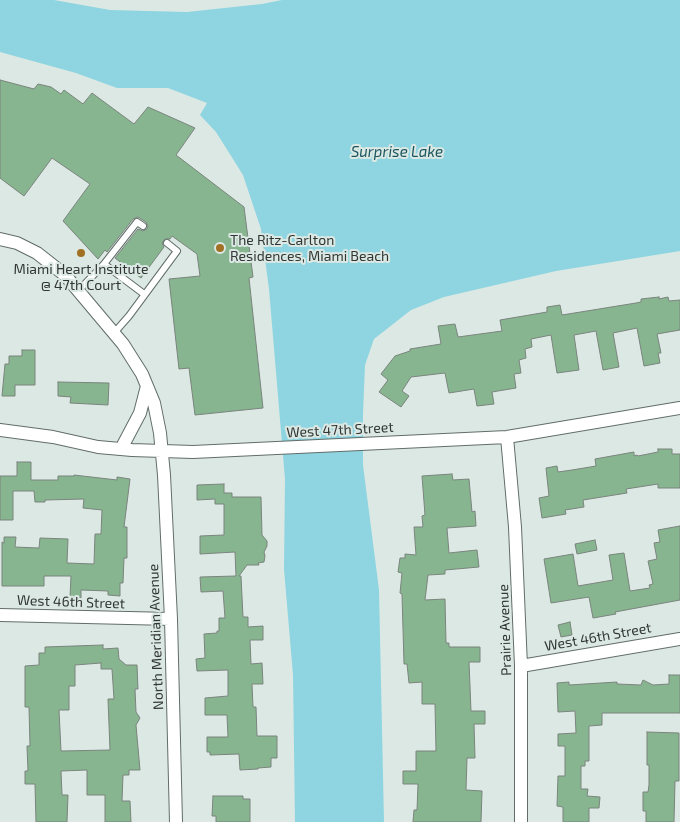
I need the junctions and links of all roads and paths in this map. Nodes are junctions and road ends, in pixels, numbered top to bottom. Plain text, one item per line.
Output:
1 (142, 226) dead end
2 (0, 239) edge
3 (167, 243) dead end
4 (104, 264) junction
5 (79, 290) junction
6 (144, 294) junction
7 (114, 333) junction
8 (147, 386) junction
9 (680, 408) edge
10 (0, 430) edge
11 (507, 437) junction
12 (121, 449) junction
13 (162, 452) junction
14 (0, 615) edge
15 (171, 619) junction
16 (680, 639) edge
17 (521, 666) junction
18 (176, 822) edge
19 (520, 822) edge

1 - 4 lane
2 - 5 street, North Meridian Avenue
3 - 6 lane
4 - 5 lane
4 - 6 lane
5 - 7 street, North Meridian Avenue
6 - 7 lane
7 - 8 street, North Meridian Avenue
8 - 12 street
8 - 13 street, North Meridian Avenue
9 - 11 street, West 47th Street
10 - 12 street, West 47th Street
11 - 13 street, West 47th Street
11 - 17 street, Prairie Avenue
12 - 13 street, West 47th Street
13 - 15 street, North Meridian Avenue
14 - 15 street, West 46th Street
15 - 18 street, North Meridian Avenue
16 - 17 street, West 46th Street
17 - 19 street, Prairie Avenue

